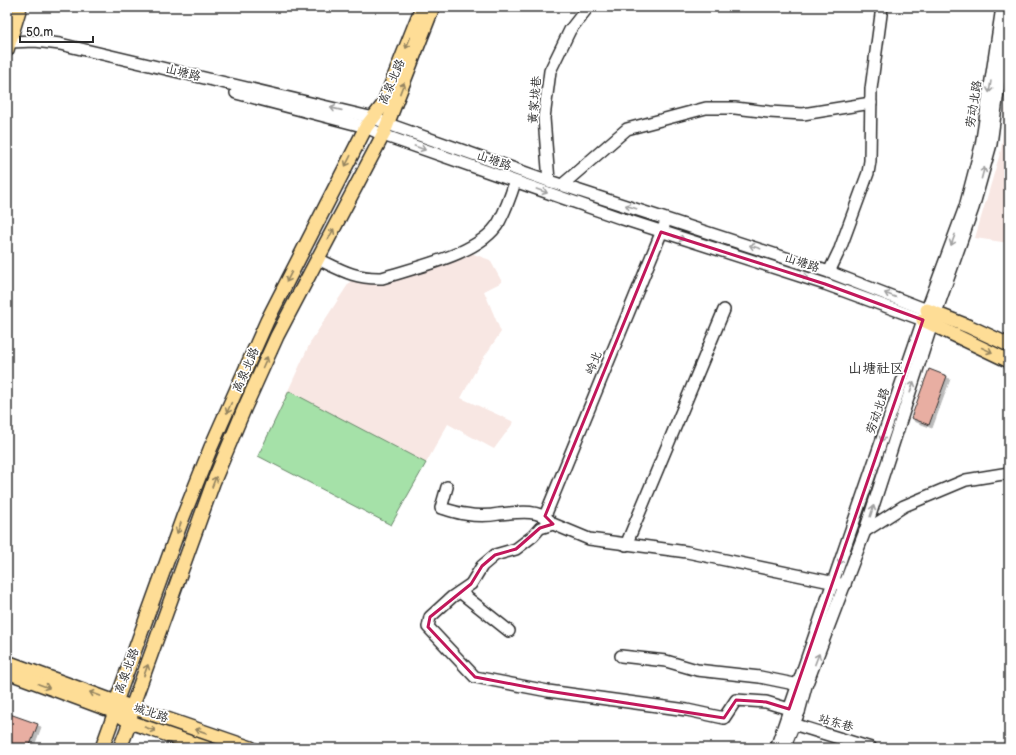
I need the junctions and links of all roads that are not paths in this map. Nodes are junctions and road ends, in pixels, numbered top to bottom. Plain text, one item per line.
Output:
1 (13, 7) edge
2 (20, 7) edge
3 (422, 7) edge
4 (433, 7) edge
5 (588, 7) edge
6 (882, 7) edge
7 (1002, 7) edge
8 (1009, 10) edge
9 (7, 22) edge
10 (8, 47) edge
11 (871, 103) junction
12 (370, 122) junction
13 (385, 129) junction
14 (549, 181) junction
15 (515, 182) junction
16 (562, 185) junction
17 (667, 219) junction
18 (661, 232) junction
19 (318, 259) junction
20 (829, 272) junction
21 (724, 310) dead end
22 (930, 317) junction
23 (1009, 345) edge
24 (1009, 361) edge
25 (1009, 473) edge
26 (447, 487) dead end
27 (549, 520) junction
28 (865, 531) junction
29 (626, 545) junction
30 (833, 583) junction
31 (845, 585) junction
32 (460, 592) junction
33 (509, 631) dead end
34 (621, 656) dead end
35 (7, 662) edge
36 (7, 672) edge
37 (802, 685) junction
38 (116, 707) junction
39 (132, 707) junction
40 (794, 710) junction
41 (130, 722) junction
42 (793, 724) junction
43 (102, 748) edge
44 (120, 748) edge
45 (206, 748) edge
46 (251, 748) edge
47 (776, 748) edge
48 (784, 748) edge
49 (871, 748) edge

1 - 9 main road
2 - 10 main road
3 -> 12 main road, 高泉北路
13 -> 4 main road, 高泉北路
5 - 14 street, 黄家垅巷
6 - 11 street
7 -> 22 street, 劳动北路
22 -> 8 street, 劳动北路
10 - 12 street, 山塘路
11 - 16 street
11 - 20 street
12 - 13 street, 山塘路
12 -> 38 main road, 高泉北路
13 - 14 street, 山塘路
13 -> 15 street, 山塘路
19 -> 13 main road, 高泉北路
14 - 16 street, 山塘路
15 -> 18 street, 山塘路
15 - 19 street
17 -> 16 street, 山塘路
17 - 18 street, 岭北
20 -> 17 street, 山塘路
18 -> 22 street, 山塘路
18 - 27 street, 岭北
39 -> 19 main road, 高泉北路
22 -> 20 street, 山塘路
21 - 29 street
22 - 23 main road, 山塘路
22 -> 24 main road, 山塘路
28 -> 22 street, 劳动北路
22 -> 30 street, 劳动北路
25 - 28 street
26 - 27 street
27 - 29 street
27 - 32 street
28 - 31 street, 劳动北路
29 - 30 street
30 - 31 street
30 - 37 street, 劳动北路
37 -> 31 street, 劳动北路
32 - 33 street
32 - 40 street
34 - 37 street
38 -> 35 main road, 城北路
36 -> 38 main road, 城北路
37 - 40 street, 劳动北路
38 - 39 main road, 城北路
38 - 41 main road, 城北路
38 - 43 main road, 高泉北路
39 - 41 main road, 高泉北路
46 -> 39 main road, 城北路
40 - 42 street, 劳动北路
40 - 47 street, 劳动北路
41 - 44 main road, 高泉北路
41 -> 45 main road, 城北路
42 - 48 street, 劳动北路
42 - 49 street, 站东巷

